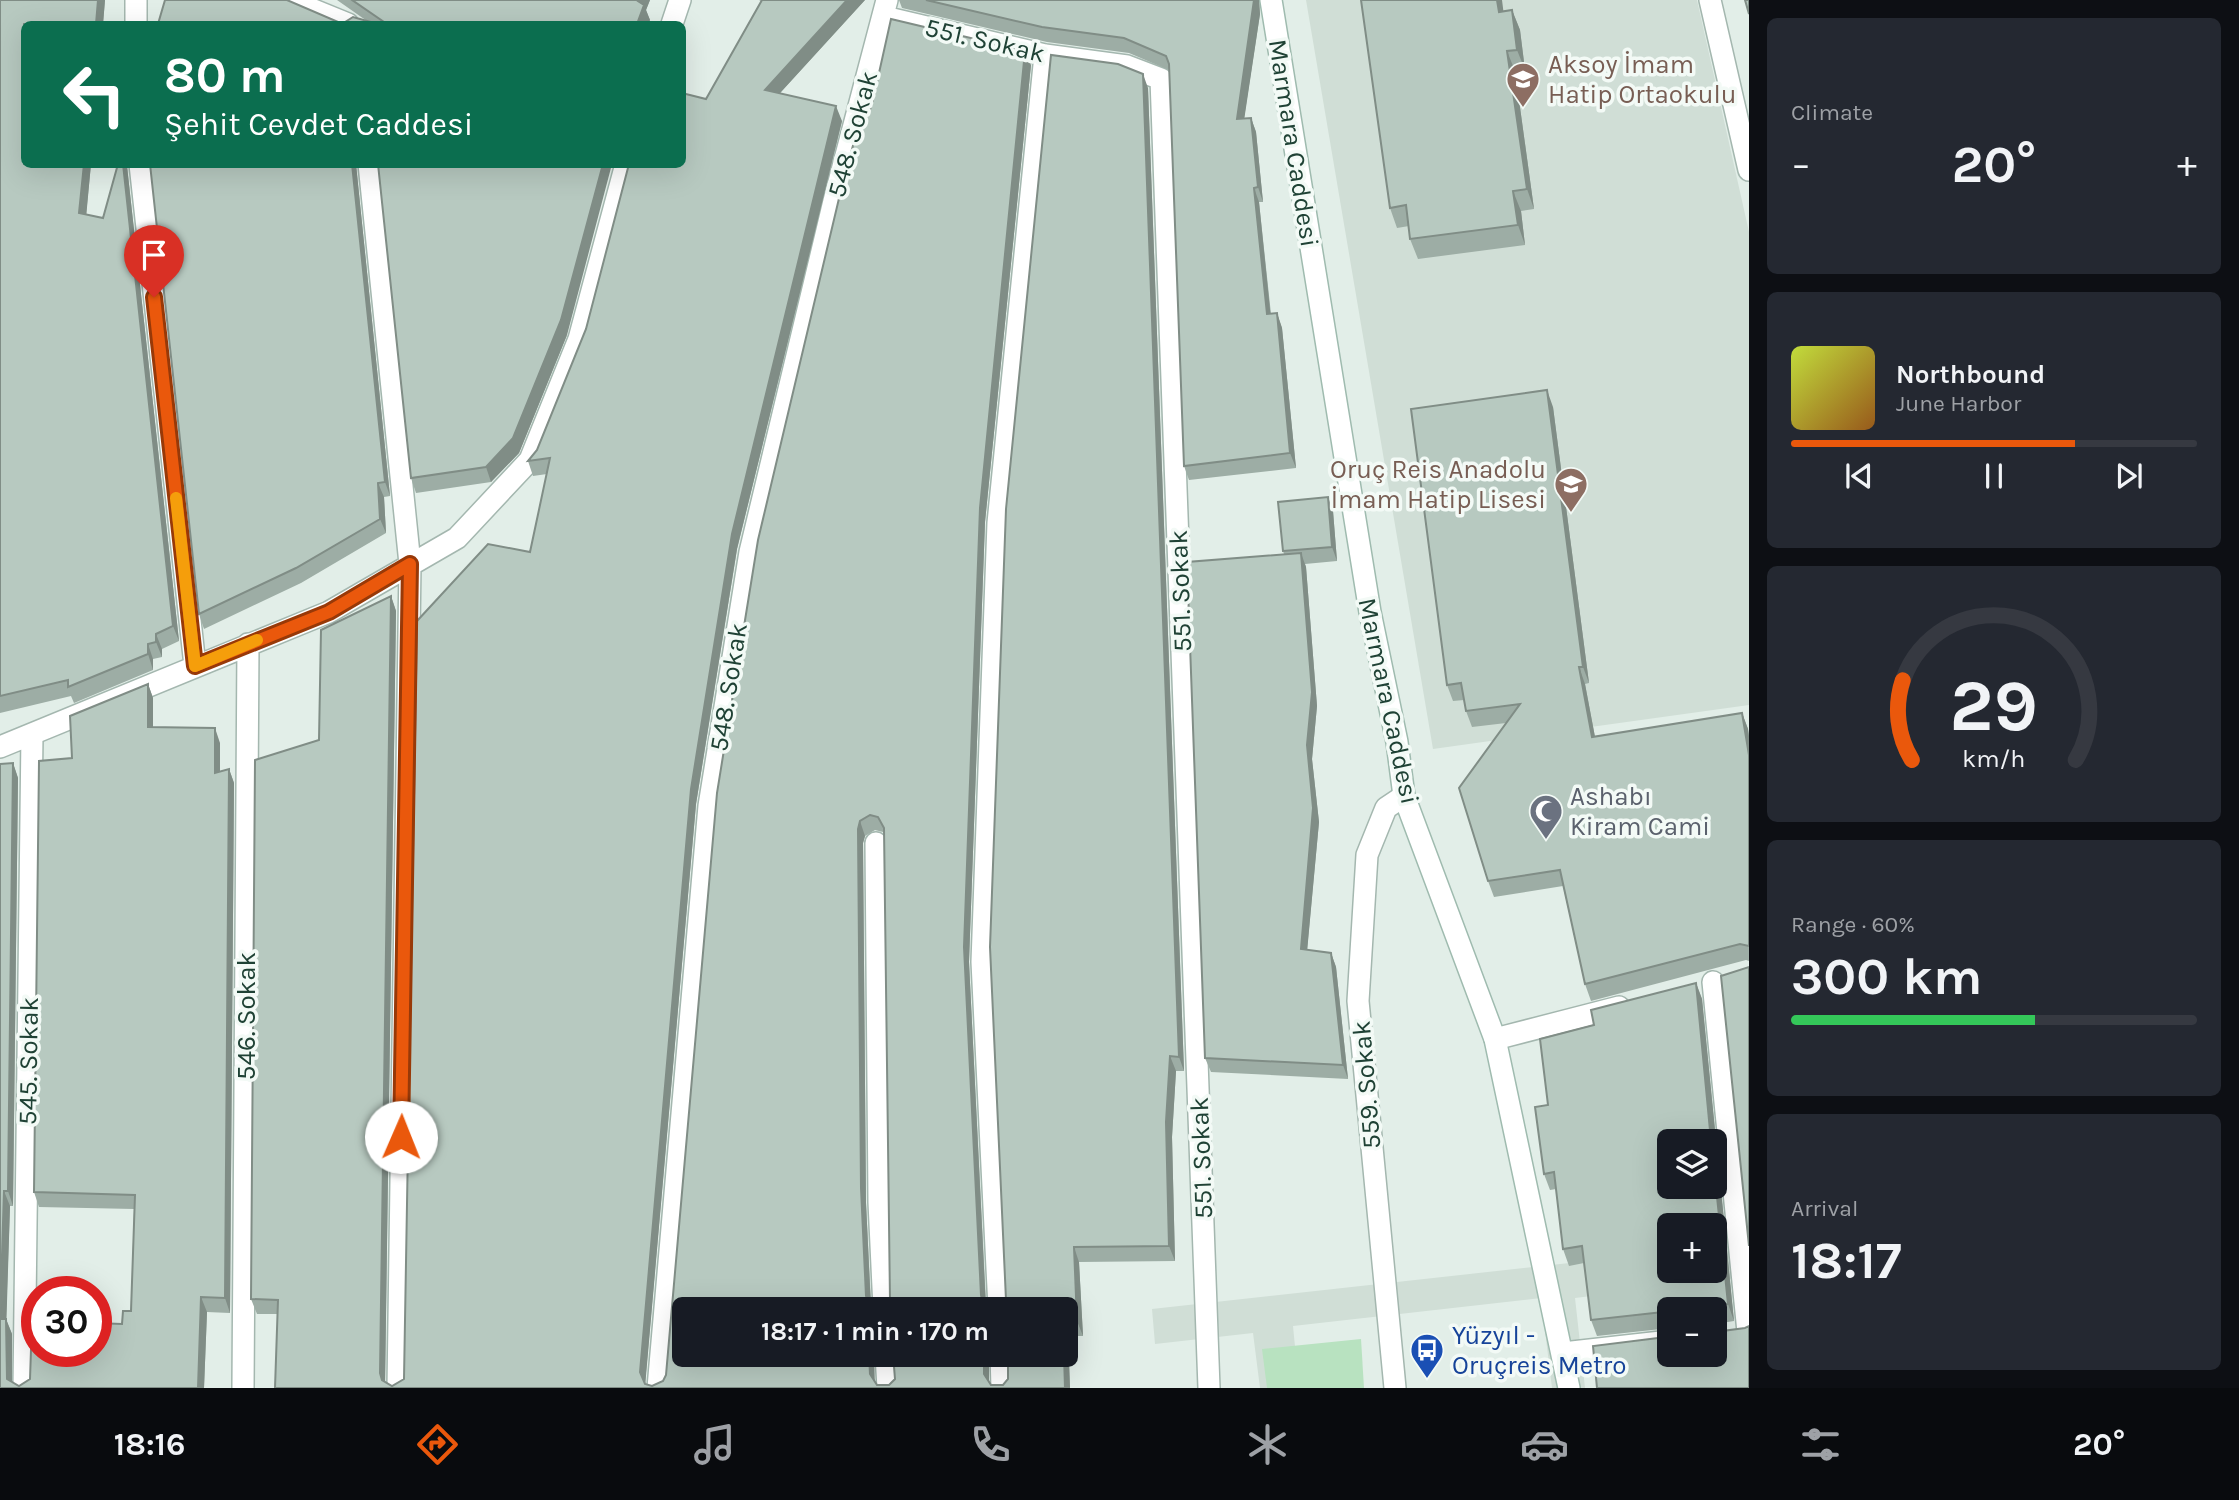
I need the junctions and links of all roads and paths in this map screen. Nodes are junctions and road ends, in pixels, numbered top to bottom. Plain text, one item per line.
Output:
1 (135, 0) edge
2 (289, 0) edge
3 (680, 0) edge
4 (1271, 0) edge
5 (1710, 0) edge
6 (886, 8) edge
7 (136, 21) edge
8 (341, 21) edge
9 (673, 21) edge
10 (1045, 55) junction
11 (140, 168) edge
12 (369, 168) edge
13 (625, 168) edge
14 (1749, 170) edge
15 (410, 564) junction
16 (248, 644) junction
17 (195, 666) junction
18 (32, 734) junction
19 (0, 747) edge
20 (1404, 796) junction
21 (876, 843) dead end
22 (1737, 976) edge
23 (1713, 982) junction
24 (1687, 989) edge
25 (1636, 1002) edge
26 (1495, 1039) junction
27 (883, 1297) edge
28 (998, 1297) edge
29 (1748, 1332) edge
30 (1727, 1334) edge
31 (1657, 1342) edge
32 (1563, 1353) junction
33 (887, 1367) edge
34 (1001, 1367) edge
35 (24, 1388) edge
36 (243, 1388) edge
37 (398, 1388) edge
38 (657, 1388) edge
39 (888, 1388) edge
40 (1002, 1388) edge
41 (1209, 1388) edge
42 (1395, 1388) edge
43 (1569, 1388) edge

1 - 7 street
2 - 8 street
3 - 9 street
4 - 20 street, Marmara Caddesi
5 - 14 street
6 - 10 street, 551. Sokak
6 - 38 street, 548. Sokak
10 - 28 street
10 - 41 street, 551. Sokak
11 - 17 street
12 - 15 street
13 - 15 street
15 - 16 street
15 - 37 street
16 - 17 street
16 - 36 street, 546. Sokak
17 - 18 street
18 - 19 street
18 - 35 street, 545. Sokak
20 - 26 street, Marmara Caddesi
20 - 42 street, 559. Sokak
21 - 27 street
22 - 23 street
23 - 24 street
23 - 29 street
25 - 26 street
26 - 32 street, Marmara Caddesi
29 - 30 street
31 - 32 street
32 - 43 street, Marmara Caddesi
33 - 39 street
34 - 40 street

